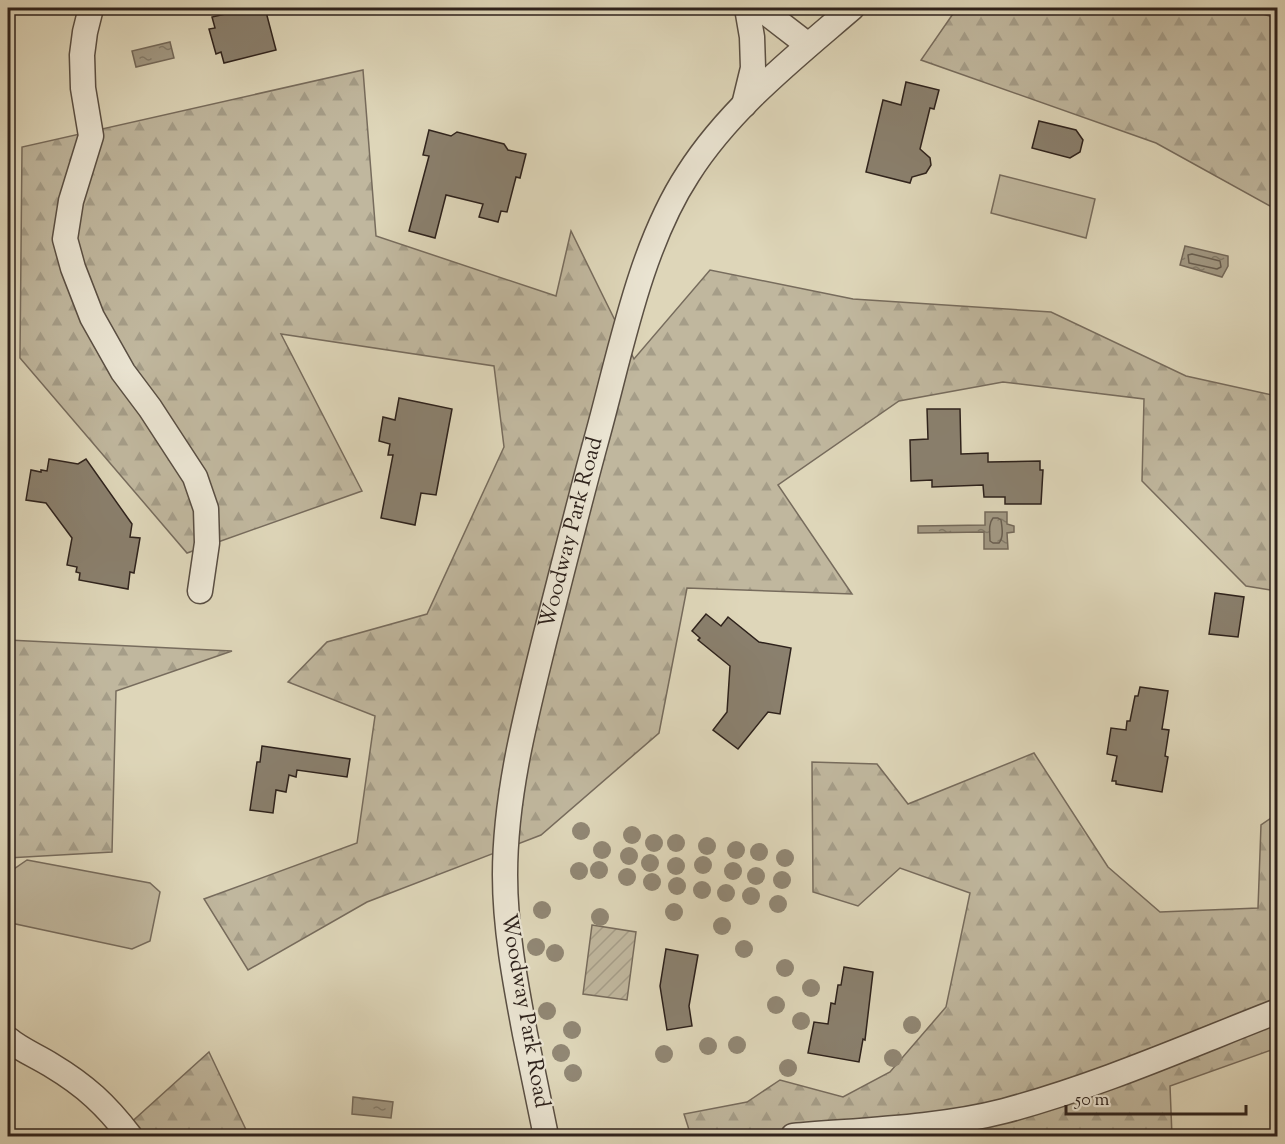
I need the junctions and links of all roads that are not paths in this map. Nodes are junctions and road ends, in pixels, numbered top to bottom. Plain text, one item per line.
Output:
1 (91, 8) edge
2 (747, 8) edge
3 (760, 8) edge
4 (851, 8) edge
5 (808, 45) junction
6 (744, 105) junction
7 (200, 591) dead end
8 (1278, 1011) edge
9 (8, 1039) edge
10 (130, 1137) edge
11 (546, 1137) edge
12 (793, 1137) edge

1 - 7 street
2 - 6 street
3 - 5 street
4 - 5 street, Woodway Park Road
5 - 6 street, Woodway Park Road
6 - 11 street, Woodway Park Road
8 - 12 street
9 - 10 street

